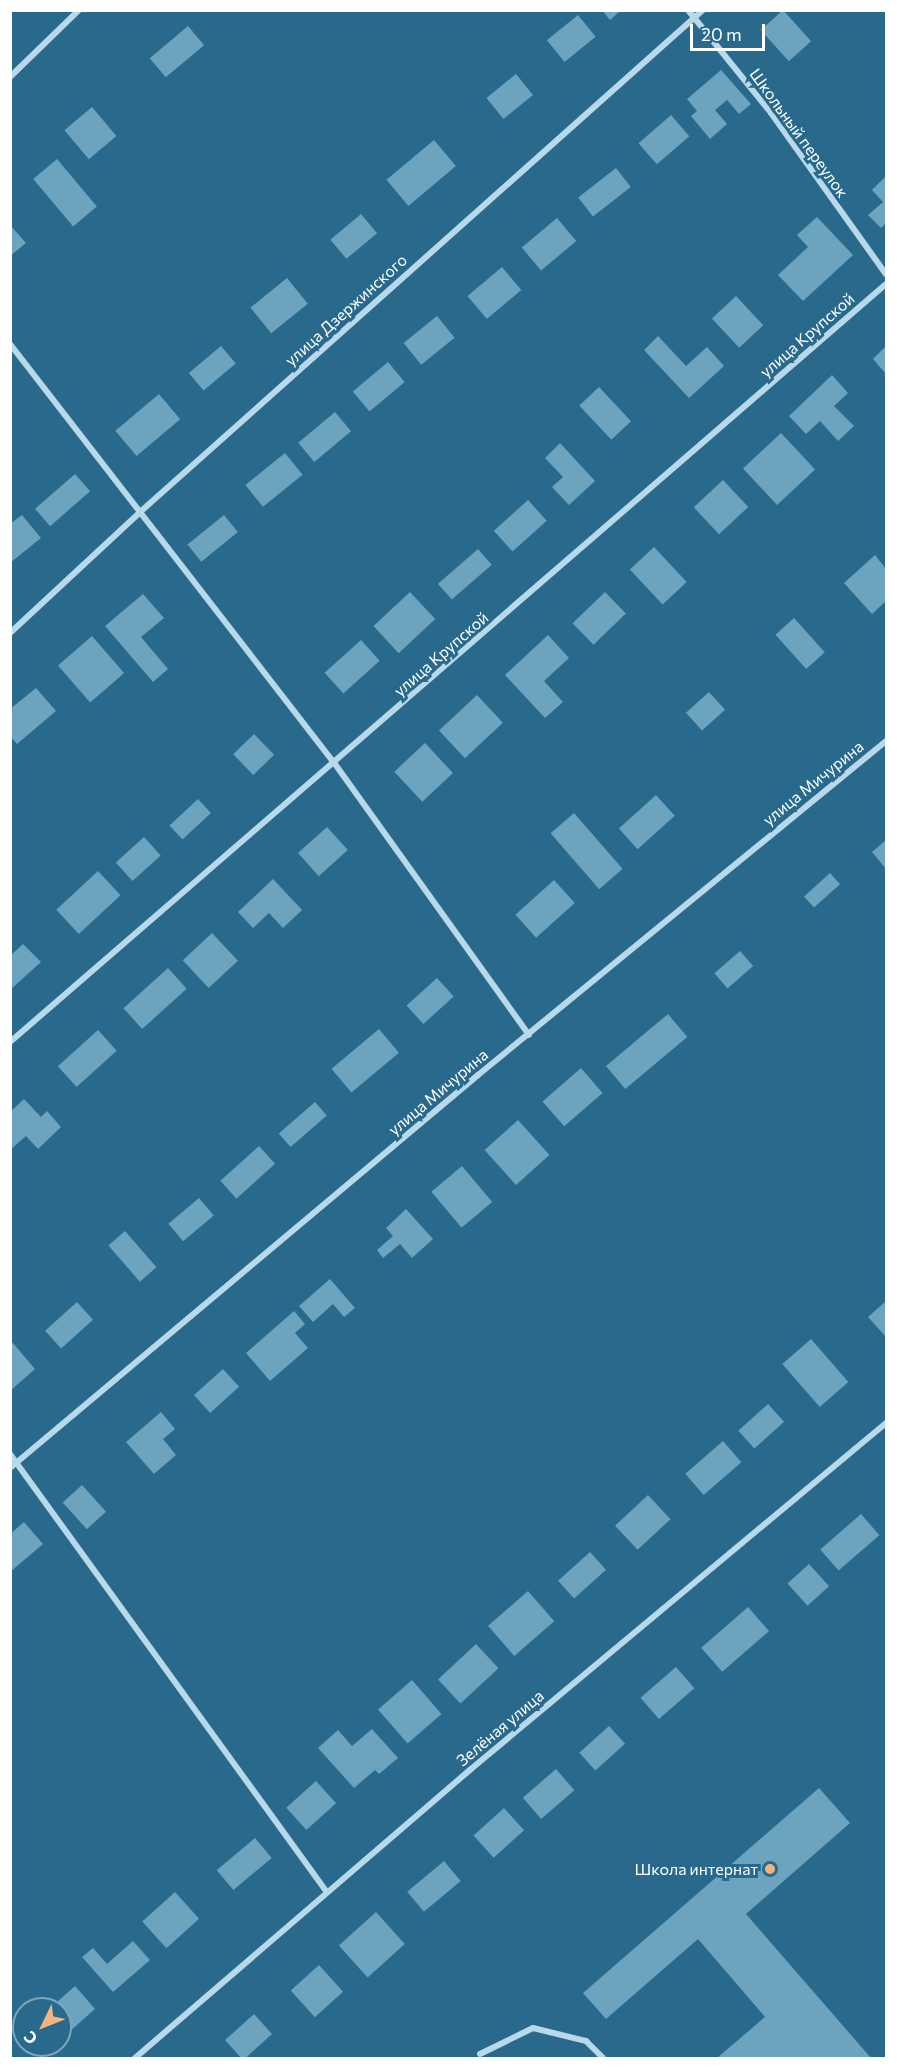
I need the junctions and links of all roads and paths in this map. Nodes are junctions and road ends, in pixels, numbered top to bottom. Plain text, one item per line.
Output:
1 (79, 10) edge
2 (688, 10) edge
3 (703, 10) edge
4 (694, 19) junction
5 (10, 77) edge
6 (886, 274) edge
7 (886, 284) edge
8 (10, 344) edge
9 (139, 513) junction
10 (10, 633) edge
11 (886, 741) edge
12 (335, 764) junction
13 (529, 1035) junction
14 (10, 1042) edge
15 (886, 1423) edge
16 (10, 1454) edge
17 (17, 1463) junction
18 (10, 1468) edge
19 (326, 1892) junction
20 (480, 2054) dead end
21 (135, 2058) edge
22 (603, 2058) edge

1 - 5 street
2 - 4 street, Школьный переулок
3 - 4 street, улица Дзержинского
4 - 6 street, Школьный переулок
4 - 9 street, улица Дзержинского
7 - 12 street, улица Крупской
8 - 9 street
9 - 10 street, улица Дзержинского
9 - 12 street
11 - 13 street, улица Мичурина
12 - 13 street
12 - 14 street, улица Крупской
13 - 17 street, улица Мичурина
15 - 19 street, Зелёная улица
16 - 17 street
17 - 18 street, улица Мичурина
17 - 19 street
19 - 21 street, Зелёная улица
20 - 22 street

